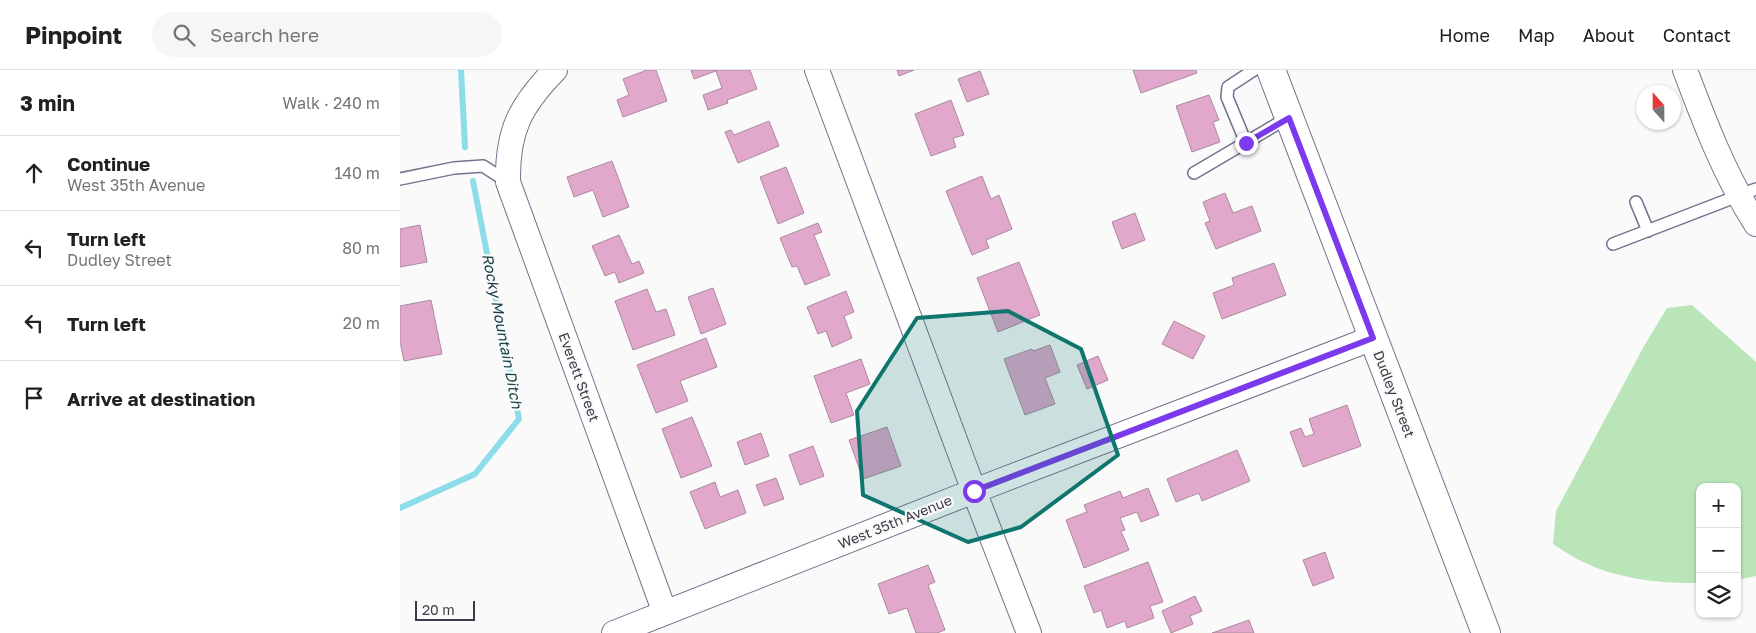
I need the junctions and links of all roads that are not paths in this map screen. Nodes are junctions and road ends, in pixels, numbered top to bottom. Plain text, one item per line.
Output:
1 (555, 70) edge
2 (817, 70) edge
3 (1254, 70) edge
4 (1271, 70) edge
5 (1684, 70) edge
6 (1289, 118) junction
7 (1246, 143) junction
8 (1194, 172) dead end
9 (400, 180) edge
10 (508, 182) junction
11 (1748, 193) edge
12 (1636, 202) dead end
13 (1756, 224) edge
14 (1648, 230) junction
15 (1613, 244) dead end
16 (1373, 338) junction
17 (974, 491) junction
18 (660, 621) edge
19 (614, 633) edge
20 (1029, 633) edge
21 (1486, 633) edge

1 - 10 street, Everett Street
2 - 17 street
3 - 7 lane
4 - 6 street, Dudley Street
5 - 11 street
6 - 7 lane
6 - 16 street, Dudley Street
7 - 8 lane
9 - 10 lane
10 - 18 street, Everett Street
11 - 13 street
11 - 14 lane
12 - 14 lane
14 - 15 lane
16 - 17 street, West 35th Avenue
16 - 21 street, Dudley Street
17 - 18 street, West 35th Avenue
17 - 20 street
18 - 19 street, West 35th Avenue

